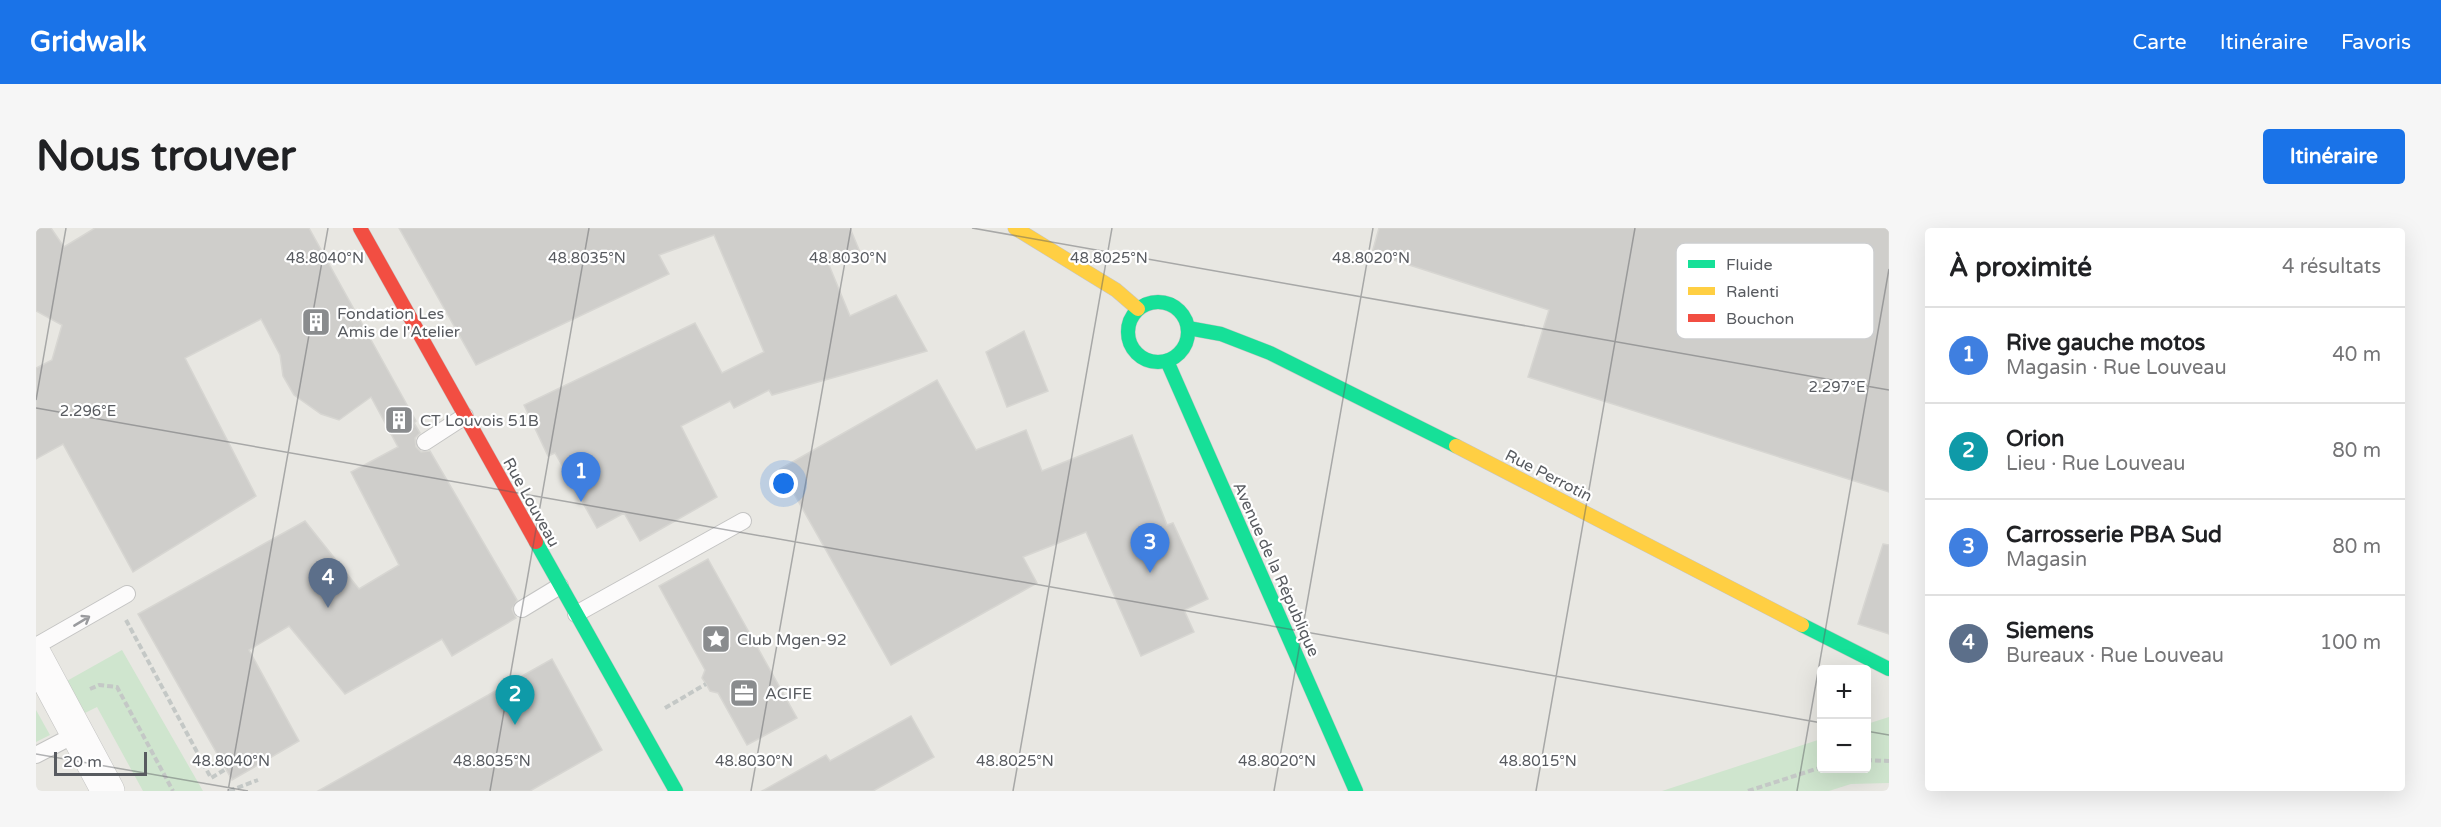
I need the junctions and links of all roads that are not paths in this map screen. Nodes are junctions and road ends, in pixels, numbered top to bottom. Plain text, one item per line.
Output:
1 (360, 228) edge
2 (1015, 228) edge
3 (1138, 309) junction
4 (1188, 328) junction
5 (1167, 361) junction
6 (465, 416) junction
7 (425, 442) dead end
8 (743, 521) dead end
9 (560, 586) junction
10 (127, 594) dead end
11 (522, 609) dead end
12 (576, 614) junction
13 (36, 646) edge
14 (36, 657) edge
15 (1889, 669) edge
16 (78, 733) junction
17 (36, 755) edge
18 (108, 791) edge
19 (676, 791) edge
20 (1356, 791) edge

1 - 6 street, Rue Louveau
2 - 3 street
3 - 4 street
3 - 5 street
4 - 5 street
4 - 15 street, Rue Perrotin
5 - 20 street, Avenue de la République
6 - 7 lane
6 - 9 street, Rue Louveau
8 - 12 lane
9 - 11 lane
9 - 12 street, Rue Louveau
13 -> 10 lane
12 - 19 street, Rue Louveau
14 - 16 street
16 - 17 lane
16 - 18 street

